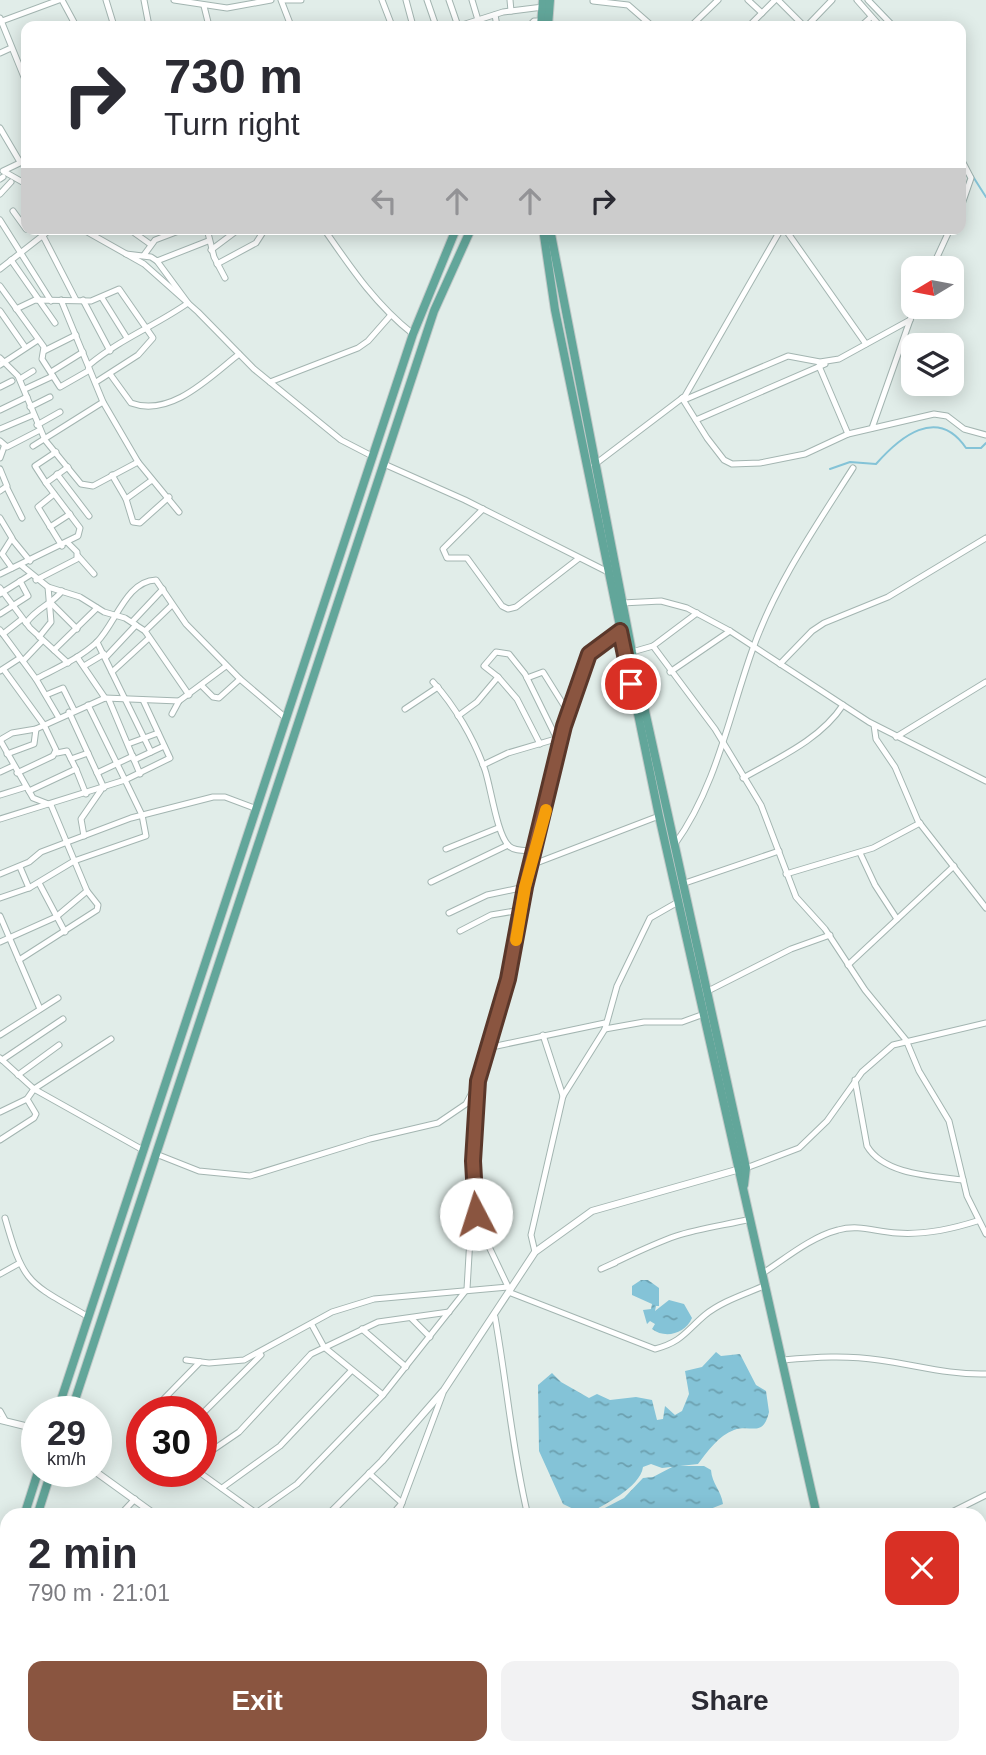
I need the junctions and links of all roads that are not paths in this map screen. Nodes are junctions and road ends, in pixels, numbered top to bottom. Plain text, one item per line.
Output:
1 (61, 0) edge
2 (106, 0) edge
3 (144, 0) edge
4 (174, 0) edge
5 (271, 0) edge
6 (282, 0) edge
7 (294, 0) edge
8 (301, 0) edge
9 (382, 0) edge
10 (406, 0) edge
11 (427, 0) edge
12 (449, 0) edge
13 (473, 0) edge
14 (510, 0) edge
15 (551, 0) edge
16 (718, 0) edge
17 (748, 0) edge
18 (776, 0) edge
19 (832, 0) edge
20 (857, 0) edge
21 (868, 0) edge
22 (253, 1) edge
23 (593, 1) edge
24 (543, 3) edge
25 (204, 6) junction
26 (511, 11) junction
27 (762, 13) junction
28 (495, 15) junction
29 (871, 17) junction
30 (1, 19) edge
31 (478, 20) joint
32 (73, 21) edge
33 (112, 21) edge
34 (148, 21) edge
35 (208, 21) edge
36 (289, 21) edge
37 (390, 21) edge
38 (412, 21) edge
39 (434, 21) edge
40 (456, 21) edge
41 (496, 21) edge
42 (544, 21) edge
43 (545, 21) edge
44 (646, 21) edge
45 (696, 21) edge
46 (754, 21) edge
47 (800, 21) edge
48 (811, 21) edge
49 (867, 21) edge
50 (875, 21) edge
51 (888, 21) edge
52 (12, 48) junction
53 (0, 53) edge
54 (21, 64) edge
55 (0, 128) edge
56 (21, 158) edge
57 (21, 162) edge
58 (966, 168) edge
59 (21, 179) edge
60 (11, 182) dead end
61 (966, 192) edge
62 (0, 194) edge
63 (13, 211) dead end
64 (0, 220) edge
65 (21, 222) edge
66 (6, 229) junction
67 (0, 233) edge
68 (31, 235) edge
69 (92, 235) edge
70 (137, 235) edge
71 (170, 235) edge
72 (207, 235) edge
73 (231, 235) edge
74 (261, 235) edge
75 (328, 235) edge
76 (454, 235) edge
77 (468, 235) edge
78 (544, 235) edge
79 (551, 235) edge
80 (779, 235) edge
81 (787, 235) edge
82 (947, 235) edge
83 (43, 236) joint
84 (208, 241) junction
85 (36, 242) junction
86 (150, 244) junction
87 (211, 250) junction
88 (22, 252) junction
89 (124, 254) junction
90 (144, 255) junction
91 (938, 256) edge
92 (11, 260) junction
93 (158, 261) junction
94 (217, 264) junction
95 (0, 269) edge
96 (225, 278) dead end
97 (0, 286) edge
98 (102, 298) junction
99 (51, 300) junction
100 (61, 300) junction
101 (80, 300) junction
102 (39, 301) junction
103 (188, 303) junction
104 (16, 309) junction
105 (0, 311) edge
106 (390, 316) junction
107 (2, 318) edge
108 (911, 320) joint
109 (55, 323) dead end
110 (146, 326) junction
111 (413, 334) junction
112 (76, 335) junction
113 (127, 338) junction
114 (38, 340) junction
115 (866, 344) junction
116 (25, 347) junction
117 (44, 351) junction
118 (110, 351) junction
119 (83, 352) junction
120 (239, 354) junction
121 (1, 362) edge
122 (829, 362) junction
123 (89, 366) junction
124 (819, 366) junction
125 (33, 371) dead end
126 (52, 374) junction
127 (110, 374) junction
128 (20, 379) junction
129 (12, 381) dead end
130 (96, 382) junction
131 (270, 382) junction
132 (0, 387) edge
133 (25, 389) junction
134 (27, 397) junction
135 (50, 397) dead end
136 (683, 399) junction
137 (103, 402) junction
138 (30, 407) junction
139 (0, 410) edge
140 (60, 412) dead end
141 (33, 415) junction
142 (696, 420) junction
143 (39, 428) junction
144 (872, 428) junction
145 (0, 429) edge
146 (848, 434) junction
147 (986, 435) edge
148 (0, 440) edge
149 (45, 440) junction
150 (33, 446) dead end
151 (4, 447) junction
152 (56, 452) junction
153 (372, 456) junction
154 (0, 458) edge
155 (138, 462) junction
156 (384, 464) junction
157 (594, 465) junction
158 (68, 467) junction
159 (853, 468) dead end
160 (0, 470) edge
161 (57, 474) junction
162 (112, 475) junction
163 (152, 480) junction
164 (46, 483) junction
165 (3, 490) edge
166 (54, 494) junction
167 (169, 498) junction
168 (126, 499) junction
169 (483, 509) junction
170 (178, 512) dead end
171 (70, 514) junction
172 (89, 516) dead end
173 (22, 518) dead end
174 (0, 519) edge
175 (50, 527) junction
176 (12, 538) junction
177 (986, 538) edge
178 (65, 545) junction
179 (78, 556) junction
180 (578, 559) junction
181 (30, 561) junction
182 (21, 565) junction
183 (12, 568) junction
184 (2, 571) edge
185 (608, 572) junction
186 (94, 573) dead end
187 (30, 575) junction
188 (36, 580) junction
189 (20, 581) junction
190 (48, 587) junction
191 (163, 589) junction
192 (1, 591) edge
193 (61, 591) junction
194 (28, 596) junction
195 (51, 603) junction
196 (622, 603) junction
197 (172, 604) junction
198 (12, 606) junction
199 (41, 606) junction
200 (97, 608) junction
201 (697, 613) junction
202 (0, 614) edge
203 (116, 616) junction
204 (24, 621) junction
205 (134, 624) junction
206 (78, 629) junction
207 (145, 631) junction
208 (620, 631) junction
209 (730, 631) junction
210 (2, 632) edge
211 (149, 638) junction
212 (41, 639) junction
213 (97, 642) junction
214 (653, 646) junction
215 (753, 649) junction
216 (54, 650) junction
217 (632, 652) junction
218 (105, 655) junction
219 (77, 657) junction
220 (21, 659) junction
221 (68, 663) junction
222 (780, 664) junction
223 (84, 666) junction
224 (226, 666) junction
225 (2, 671) edge
226 (112, 671) junction
227 (670, 673) junction
228 (498, 677) junction
229 (527, 678) junction
230 (36, 679) junction
231 (240, 679) junction
232 (986, 682) edge
233 (202, 686) junction
234 (46, 695) junction
235 (189, 695) junction
236 (107, 699) junction
237 (127, 699) junction
238 (143, 700) junction
239 (179, 702) junction
240 (88, 705) junction
241 (843, 705) junction
242 (405, 709) dead end
243 (72, 711) junction
244 (568, 712) junction
245 (172, 714) dead end
246 (458, 716) junction
247 (59, 718) junction
248 (286, 719) junction
249 (44, 725) junction
250 (874, 725) junction
251 (36, 729) junction
252 (158, 733) junction
253 (563, 734) junction
254 (896, 737) junction
255 (145, 738) junction
256 (557, 739) junction
257 (0, 740) edge
258 (723, 741) junction
259 (128, 744) junction
260 (540, 744) junction
261 (164, 746) junction
262 (152, 752) junction
263 (57, 753) junction
264 (88, 753) junction
265 (7, 754) junction
266 (133, 758) junction
267 (71, 759) junction
268 (116, 764) junction
269 (483, 765) junction
270 (13, 766) junction
271 (270, 766) junction
272 (76, 769) junction
273 (283, 771) junction
274 (0, 772) edge
275 (18, 773) junction
276 (97, 773) junction
277 (140, 774) junction
278 (743, 778) junction
279 (125, 780) junction
280 (986, 781) edge
281 (103, 788) junction
282 (27, 789) junction
283 (86, 794) junction
284 (0, 795) edge
285 (51, 805) junction
286 (257, 810) junction
287 (142, 815) junction
288 (659, 816) junction
289 (0, 819) edge
290 (920, 823) junction
291 (498, 828) junction
292 (84, 836) junction
293 (66, 843) junction
294 (508, 845) junction
295 (673, 847) junction
296 (446, 849) dead end
297 (779, 850) junction
298 (535, 851) junction
299 (860, 853) junction
300 (74, 861) junction
301 (531, 864) junction
302 (954, 866) junction
303 (20, 867) junction
304 (0, 874) edge
305 (786, 874) junction
306 (431, 882) dead end
307 (39, 883) junction
308 (682, 884) junction
309 (525, 887) junction
310 (29, 888) junction
311 (87, 891) junction
312 (0, 898) edge
313 (678, 902) junction
314 (986, 908) edge
315 (521, 910) junction
316 (449, 913) dead end
317 (56, 917) junction
318 (1, 919) edge
319 (897, 919) junction
320 (460, 931) dead end
321 (65, 932) junction
322 (830, 935) junction
323 (10, 939) junction
324 (0, 942) edge
325 (19, 960) junction
326 (848, 965) junction
327 (706, 992) junction
328 (58, 998) dead end
329 (40, 1009) junction
330 (704, 1014) junction
331 (63, 1019) dead end
332 (986, 1023) edge
333 (605, 1026) junction
334 (0, 1035) edge
335 (543, 1035) junction
336 (111, 1040) dead end
337 (906, 1040) junction
338 (59, 1045) dead end
339 (487, 1048) junction
340 (1, 1059) edge
341 (18, 1075) junction
342 (855, 1080) junction
343 (478, 1081) junction
344 (34, 1089) junction
345 (564, 1096) junction
346 (27, 1099) junction
347 (0, 1112) edge
348 (0, 1140) edge
349 (143, 1150) junction
350 (156, 1154) junction
351 (742, 1169) junction
352 (962, 1180) junction
353 (473, 1197) junction
354 (5, 1217) dead end
355 (751, 1219) junction
356 (977, 1221) junction
357 (984, 1225) edge
358 (986, 1234) edge
359 (536, 1252) junction
360 (615, 1263) dead end
361 (18, 1264) junction
362 (763, 1273) junction
363 (0, 1274) edge
364 (766, 1285) junction
365 (467, 1289) junction
366 (509, 1290) junction
367 (449, 1312) junction
368 (87, 1316) junction
369 (495, 1317) junction
370 (411, 1318) junction
371 (312, 1325) junction
372 (362, 1329) junction
373 (430, 1337) junction
374 (324, 1347) junction
375 (267, 1348) junction
376 (186, 1360) dead end
377 (783, 1360) junction
378 (200, 1362) junction
379 (406, 1367) junction
380 (351, 1371) junction
381 (986, 1374) edge
382 (444, 1390) junction
383 (383, 1395) junction
384 (62, 1396) edge
385 (76, 1396) edge
386 (166, 1396) edge
387 (217, 1399) edge
388 (0, 1411) edge
389 (3, 1420) edge
390 (21, 1425) edge
391 (217, 1447) edge
392 (369, 1474) junction
393 (112, 1482) edge
394 (217, 1485) edge
395 (33, 1487) edge
396 (47, 1487) edge
397 (222, 1488) junction
398 (986, 1495) edge
399 (135, 1499) junction
400 (402, 1503) junction
401 (27, 1508) edge
402 (40, 1508) edge
403 (127, 1508) edge
404 (147, 1508) edge
405 (249, 1508) edge
406 (263, 1508) edge
407 (335, 1508) edge
408 (398, 1508) edge
409 (400, 1508) edge
410 (526, 1508) edge
411 (815, 1508) edge
412 (960, 1508) edge

1 - 30 street
1 - 32 street
2 - 33 street
3 - 34 street
4 - 25 street
5 - 22 street
6 - 7 street
6 - 36 street
7 - 8 street
9 - 37 street
10 - 38 street
11 - 39 street
12 - 40 street
13 - 31 street
14 - 26 street
15 - 43 main road
16 - 45 street
17 - 27 street
18 - 27 street
18 - 47 street
19 - 48 street
20 - 29 street
21 - 51 street
22 - 25 street
23 - 44 street
24 - 26 street
24 - 42 main road
25 - 35 street
26 - 28 street
27 - 46 street
28 - 31 street
28 - 41 street
29 - 49 street
29 - 50 street
30 - 52 street
52 - 53 street
52 - 54 street
55 - 56 street
57 - 59 street
58 - 61 street
60 - 62 street
63 - 65 street
64 - 66 street
66 - 67 street
66 - 88 street
68 - 85 street
69 - 89 street
70 - 86 street
71 - 86 street
72 - 84 street
73 - 87 street
74 - 94 street
75 - 106 street
76 - 111 main road
77 - 156 main road
78 - 185 main road
79 - 157 main road
80 - 136 street
81 - 115 street
82 - 91 street
83 - 85 street
83 - 101 street
84 - 87 street
84 - 93 street
85 - 88 street
86 - 90 street
87 - 94 street
88 - 92 street
88 - 99 street
89 - 90 street
89 - 103 street
90 - 93 street
92 - 95 street
92 - 102 street
93 - 103 street
94 - 96 street
97 - 104 street
98 - 101 street
98 - 110 street
98 - 113 street
99 - 100 street
99 - 102 street
100 - 101 street
100 - 112 street
101 - 118 street
102 - 104 street
102 - 109 street
103 - 110 street
103 - 120 street
104 - 114 street
105 - 107 street
106 - 111 street
106 - 131 street
107 - 116 street
108 - 115 street
108 - 144 street
110 - 113 street
110 - 127 street
111 - 153 main road
112 - 117 street
112 - 119 street
113 - 118 street
114 - 116 street
114 - 117 street
115 - 122 street
116 - 121 street
117 - 126 street
118 - 123 street
119 - 123 street
119 - 126 street
120 - 127 street
120 - 131 street
121 - 128 street
122 - 124 street
122 - 136 street
123 - 126 street
123 - 130 street
124 - 142 street
124 - 146 street
125 - 128 street
126 - 133 street
127 - 130 street
128 - 133 street
129 - 132 street
130 - 137 street
131 - 153 street
133 - 134 street
134 - 138 street
134 - 139 street
135 - 138 street
136 - 142 street
136 - 157 street
137 - 149 street
137 - 155 street
138 - 141 street
140 - 143 street
141 - 143 street
141 - 145 street
142 - 146 street
143 - 149 street
143 - 151 street
144 - 146 street
144 - 147 street
148 - 151 street
149 - 150 street
149 - 152 street
151 - 154 street
152 - 158 street
152 - 164 street
153 - 248 main road
155 - 162 street
155 - 163 street
156 - 169 street
156 - 273 main road
157 - 196 main road
158 - 161 street
158 - 162 street
159 - 215 street
160 - 165 street
161 - 164 street
161 - 172 street
162 - 168 street
163 - 167 street
163 - 168 street
164 - 166 street
165 - 173 street
166 - 171 street
166 - 175 street
167 - 168 street
167 - 170 street
169 - 180 street
169 - 180 street
171 - 175 street
171 - 178 street
174 - 176 street
175 - 178 street
176 - 181 street
176 - 183 street
177 - 222 street
178 - 179 street
178 - 181 street
179 - 186 street
179 - 188 street
180 - 185 street
181 - 182 street
182 - 183 street
182 - 187 street
183 - 184 street
185 - 208 main road
187 - 188 street
187 - 189 street
188 - 190 street
189 - 192 street
189 - 194 street
190 - 193 street
190 - 195 street
191 - 197 street
191 - 203 street
191 - 205 street
192 - 198 street
193 - 195 street
193 - 200 street
194 - 198 street
194 - 199 street
195 - 199 street
195 - 206 street
195 - 212 street
196 - 201 street
196 - 217 main road
197 - 207 street
197 - 224 street
198 - 202 street
198 - 204 street
199 - 204 street
200 - 203 street
200 - 206 street
201 - 209 street
201 - 214 street
203 - 205 street
203 - 213 street
204 - 210 street
204 - 212 street
205 - 207 street
205 - 218 street
206 - 216 street
207 - 211 street
208 - 244 street
208 - 288 main road
209 - 215 street
209 - 227 street
210 - 220 street
211 - 226 street
211 - 235 street
212 - 216 street
212 - 220 street
213 - 218 street
213 - 219 street
214 - 217 street
214 - 227 street
215 - 222 street
215 - 258 street
216 - 221 street
217 - 295 main road
218 - 223 street
218 - 226 street
219 - 221 street
219 - 223 street
220 - 225 street
220 - 230 street
221 - 230 street
222 - 241 street
223 - 236 street
224 - 231 street
224 - 233 street
225 - 249 street
226 - 237 street
227 - 258 street
228 - 229 street
228 - 246 street
228 - 260 street
229 - 244 street
229 - 256 street
230 - 234 street
231 - 233 street
231 - 248 street
232 - 254 street
233 - 235 street
234 - 243 street
234 - 247 street
235 - 239 street
236 - 237 street
236 - 240 street
236 - 259 street
237 - 238 street
237 - 255 street
238 - 239 street
238 - 252 street
239 - 245 street
240 - 243 street
240 - 268 street
241 - 250 street
241 - 278 street
242 - 246 street
243 - 247 street
243 - 264 street
244 - 253 street
246 - 269 street
247 - 249 street
248 - 271 main road
249 - 251 street
249 - 263 street
250 - 254 street
250 - 290 street
251 - 257 street
251 - 265 street
252 - 255 street
252 - 261 street
253 - 256 street
253 - 298 street
254 - 280 street
255 - 259 street
255 - 262 street
256 - 260 street
257 - 265 street
258 - 278 street
258 - 295 street
259 - 266 street
260 - 269 street
261 - 262 street
261 - 277 street
262 - 266 street
263 - 267 street
263 - 275 street
264 - 267 street
264 - 276 street
265 - 270 street
266 - 268 street
266 - 277 street
267 - 272 street
268 - 276 street
268 - 279 street
269 - 291 street
270 - 274 street
270 - 275 street
271 - 273 main road
271 - 286 main road
272 - 282 street
272 - 283 street
273 - 350 main road
275 - 282 street
276 - 281 street
277 - 279 street
278 - 297 street
279 - 281 street
279 - 287 street
281 - 283 street
281 - 292 street
282 - 284 street
282 - 285 street
283 - 285 street
285 - 289 street
285 - 293 street
286 - 287 street
286 - 349 main road
287 - 292 street
287 - 300 street
288 - 301 street
288 - 313 main road
290 - 299 street
290 - 302 street
291 - 294 street
291 - 296 street
292 - 293 street
293 - 300 street
293 - 303 street
294 - 298 street
294 - 306 street
295 - 308 main road
297 - 305 street
297 - 308 street
298 - 301 street
299 - 305 street
299 - 319 street
300 - 307 street
300 - 311 street
301 - 309 street
302 - 314 street
302 - 319 street
303 - 304 street
303 - 310 street
305 - 322 street
307 - 310 street
307 - 317 street
308 - 327 main road
309 - 315 street
309 - 316 street
310 - 312 street
311 - 317 street
311 - 321 street
313 - 330 main road
313 - 333 street
315 - 320 street
315 - 339 street
317 - 321 street
317 - 323 street
318 - 323 street
319 - 326 street
321 - 325 street
322 - 326 street
322 - 327 street
323 - 324 street
323 - 325 street
325 - 329 street
326 - 337 street
327 - 351 main road
328 - 329 street
329 - 334 street
330 - 333 street
330 - 351 main road
331 - 340 street
332 - 337 street
333 - 335 street
333 - 345 street
335 - 339 street
335 - 345 street
336 - 344 street
337 - 342 street
337 - 352 street
338 - 341 street
339 - 343 street
340 - 341 street
341 - 344 street
342 - 351 street
342 - 352 street
343 - 350 street
343 - 353 street
344 - 346 street
344 - 349 street
345 - 359 street
346 - 347 street
346 - 348 street
349 - 368 main road
350 - 385 main road
351 - 355 main road
351 - 359 street
352 - 356 street
353 - 365 street
353 - 366 street
354 - 361 street
355 - 360 street
355 - 362 main road
356 - 357 street
356 - 362 street
357 - 358 street
359 - 366 street
361 - 363 street
361 - 368 street
362 - 364 main road
364 - 366 street
364 - 377 main road
365 - 366 street
365 - 367 street
365 - 371 street
366 - 369 street
367 - 370 street
367 - 373 street
368 - 384 main road
369 - 382 street
369 - 410 street
370 - 372 street
370 - 373 street
371 - 374 street
371 - 375 street
372 - 374 street
372 - 379 street
373 - 379 street
374 - 380 street
374 - 391 street
375 - 378 street
375 - 387 street
376 - 378 street
377 - 381 street
377 - 411 main road
378 - 386 street
379 - 383 street
380 - 383 street
380 - 397 street
382 - 392 street
382 - 400 street
383 - 406 street
388 - 389 street
389 - 390 street
392 - 400 street
392 - 407 street
393 - 399 street
394 - 397 street
395 - 401 main road
396 - 402 main road
397 - 405 street
398 - 412 street
399 - 403 street
399 - 404 street
400 - 408 street
400 - 409 street

